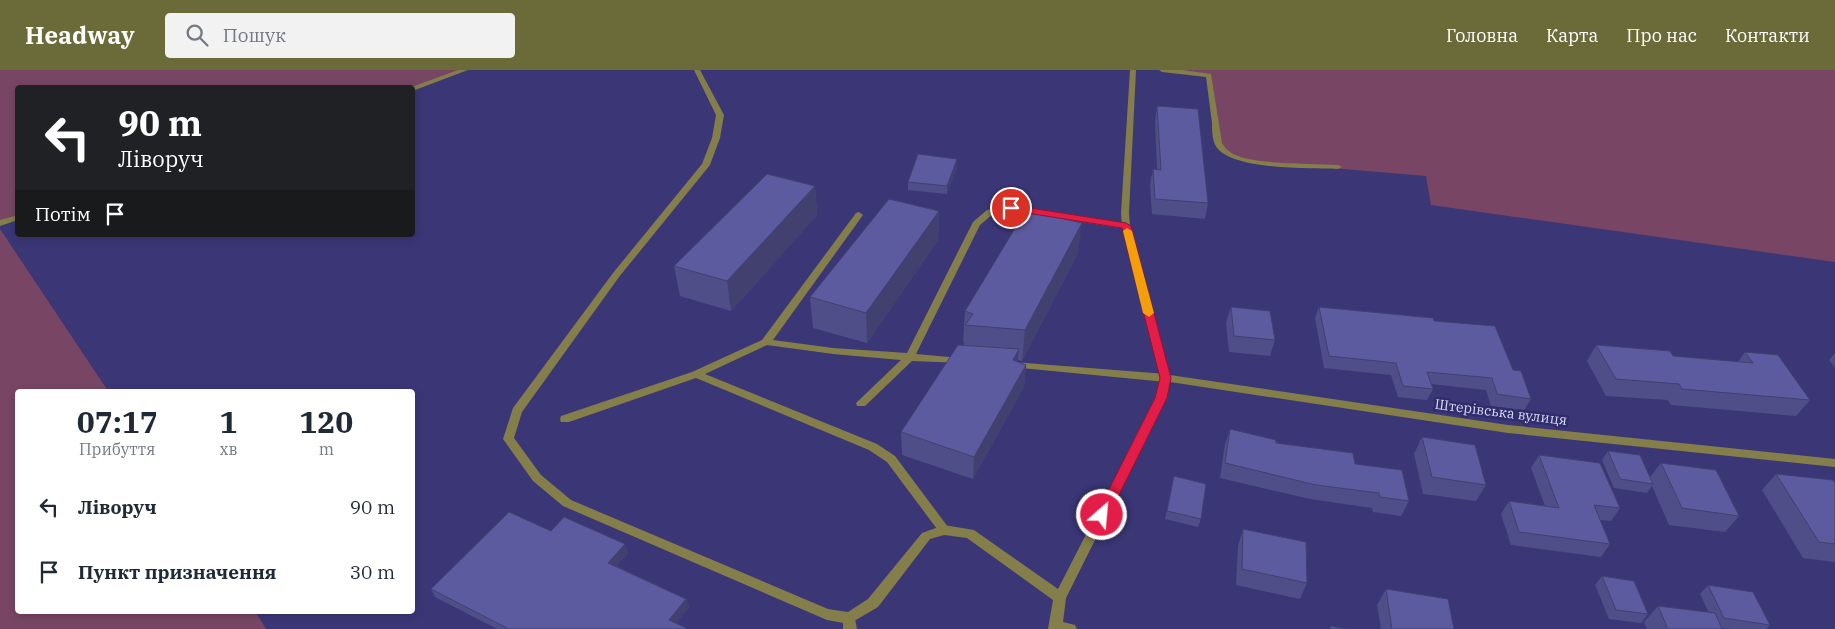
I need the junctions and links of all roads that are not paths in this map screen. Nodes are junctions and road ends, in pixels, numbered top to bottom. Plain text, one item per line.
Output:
1 (465, 70) edge
2 (697, 70) edge
3 (1133, 70) edge
4 (1162, 70) edge
5 (415, 87) edge
6 (1338, 167) dead end
7 (859, 215) dead end
8 (15, 218) edge
9 (0, 223) edge
10 (1126, 226) junction
11 (766, 342) junction
12 (910, 357) junction
13 (969, 362) edge
14 (1008, 365) edge
15 (696, 374) junction
16 (1166, 378) junction
17 (861, 403) dead end
18 (565, 419) dead end
19 (1835, 463) edge
20 (944, 530) junction
21 (1060, 598) junction
22 (849, 623) edge
23 (1056, 628) edge
24 (1070, 629) edge

1 - 5 street
2 - 22 street
3 - 10 street
4 - 6 street
7 - 11 street
8 - 9 street
10 - 12 street
10 - 16 street
11 - 12 street
11 - 15 street
12 - 13 street
12 - 17 street
14 - 16 street, Штерівська вулиця
15 - 18 street
15 - 20 street
16 - 19 street, Штерівська вулиця
16 - 21 street
20 - 21 street
20 - 22 street
21 - 23 street
23 - 24 street

